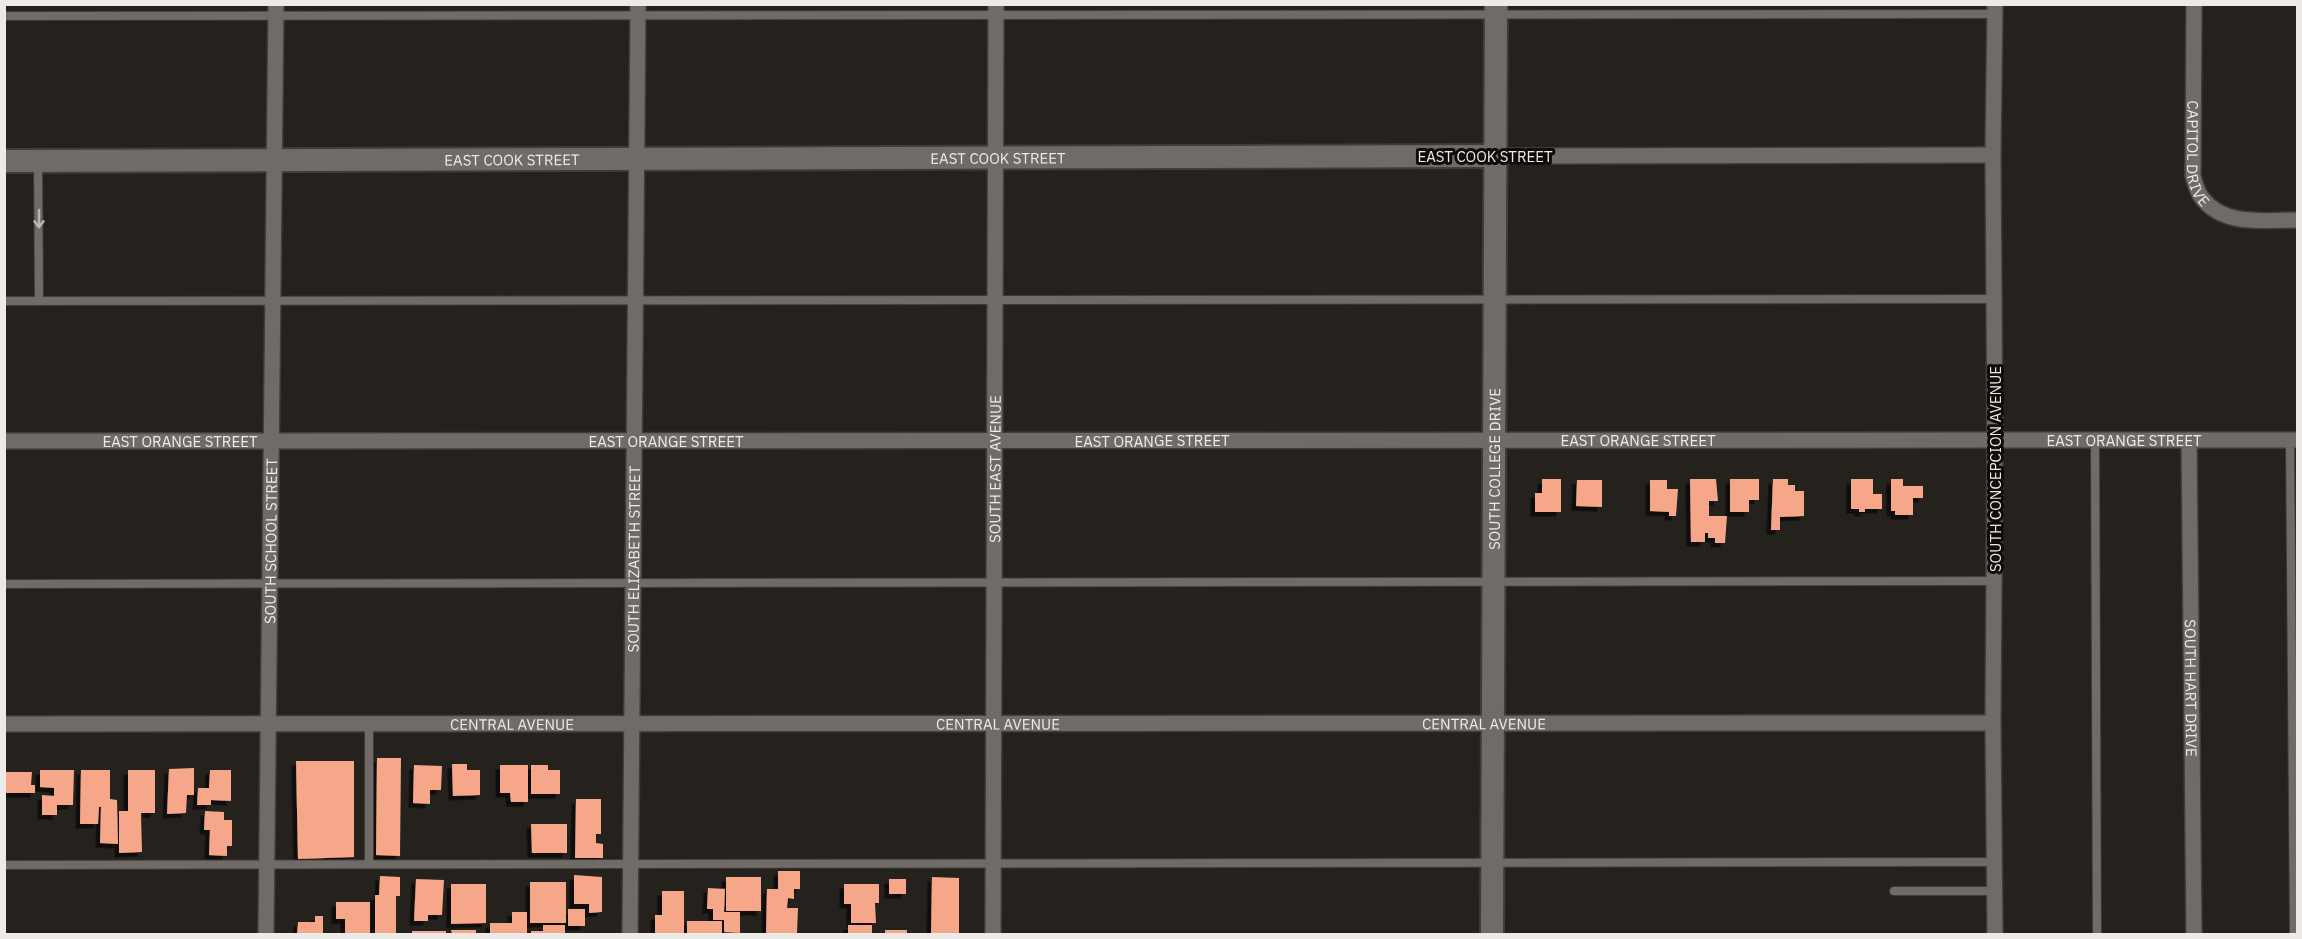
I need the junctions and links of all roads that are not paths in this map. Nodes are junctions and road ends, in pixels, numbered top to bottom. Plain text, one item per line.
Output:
1 (2194, 4) edge
2 (1995, 9) edge
3 (276, 10) edge
4 (638, 10) edge
5 (996, 10) edge
6 (1496, 10) edge
7 (4, 15) edge
8 (1993, 155) junction
9 (1495, 156) junction
10 (637, 158) junction
11 (996, 158) junction
12 (274, 160) junction
13 (4, 161) edge
14 (38, 161) junction
15 (2298, 220) edge
16 (1995, 299) junction
17 (635, 300) junction
18 (995, 300) junction
19 (1495, 300) junction
20 (4, 301) edge
21 (39, 301) junction
22 (273, 301) junction
23 (2095, 440) junction
24 (2189, 440) junction
25 (2294, 440) edge
26 (4, 441) edge
27 (271, 441) junction
28 (634, 441) junction
29 (995, 441) junction
30 (1494, 441) junction
31 (1995, 441) junction
32 (1995, 581) junction
33 (1494, 582) junction
34 (994, 583) junction
35 (4, 584) edge
36 (633, 584) junction
37 (270, 585) junction
38 (994, 723) junction
39 (1493, 723) junction
40 (1993, 723) junction
41 (4, 724) edge
42 (268, 724) junction
43 (369, 724) junction
44 (632, 724) junction
45 (1493, 862) junction
46 (1994, 862) junction
47 (994, 863) junction
48 (266, 864) junction
49 (369, 864) junction
50 (630, 864) junction
51 (4, 865) edge
52 (1894, 891) dead end
53 (1995, 891) junction
54 (266, 934) edge
55 (630, 934) edge
56 (993, 934) edge
57 (1492, 934) edge
58 (1995, 934) edge
59 (2097, 934) edge
60 (2194, 934) edge
61 (2294, 934) edge

1 - 15 street, CAPITOL DRIVE
2 - 6 lane
2 - 8 street, SOUTH CONCEPCION AVENUE
3 - 4 lane
3 - 7 lane
3 - 12 street, SOUTH SCHOOL STREET
4 - 5 lane
4 - 10 street, SOUTH ELIZABETH STREET
5 - 6 lane
5 - 11 street, SOUTH EAST AVENUE
6 - 9 street, SOUTH COLLEGE DRIVE
8 - 9 street, EAST COOK STREET
8 - 16 street, SOUTH CONCEPCION AVENUE
9 - 11 street, EAST COOK STREET
9 - 19 street, SOUTH COLLEGE DRIVE
10 - 11 street, EAST COOK STREET
10 - 12 street, EAST COOK STREET
10 - 17 street, SOUTH ELIZABETH STREET
11 - 18 street, SOUTH EAST AVENUE
12 - 14 street, EAST COOK STREET
12 - 22 street, SOUTH SCHOOL STREET
13 - 14 street, EAST COOK STREET
14 -> 21 lane
16 - 19 lane
16 - 31 street, SOUTH CONCEPCION AVENUE
17 - 18 lane
17 - 22 lane
17 - 28 street, SOUTH ELIZABETH STREET
18 - 19 lane
18 - 29 street, SOUTH EAST AVENUE
19 - 30 street, SOUTH COLLEGE DRIVE
20 - 21 lane
21 - 22 lane
22 - 27 street, SOUTH SCHOOL STREET
23 - 24 street, EAST ORANGE STREET
23 - 31 street, EAST ORANGE STREET
23 - 59 lane
24 - 25 street, EAST ORANGE STREET
24 - 60 street, SOUTH HART DRIVE
25 - 61 lane
26 - 27 street, EAST ORANGE STREET
27 - 28 street, EAST ORANGE STREET
27 - 37 street, SOUTH SCHOOL STREET
28 - 29 street, EAST ORANGE STREET
28 - 36 street, SOUTH ELIZABETH STREET
29 - 30 street, EAST ORANGE STREET
29 - 34 street, SOUTH EAST AVENUE
30 - 31 street, EAST ORANGE STREET
30 - 33 street, SOUTH COLLEGE DRIVE
31 - 32 street, SOUTH CONCEPCION AVENUE
32 - 33 lane
32 - 40 street, SOUTH CONCEPCION AVENUE
33 - 34 lane
33 - 39 street, SOUTH COLLEGE DRIVE
34 - 36 lane
34 - 38 street, SOUTH EAST AVENUE
35 - 37 lane
36 - 37 lane
36 - 44 street, SOUTH ELIZABETH STREET
37 - 42 street, SOUTH SCHOOL STREET
38 - 39 street, CENTRAL AVENUE
38 - 44 street, CENTRAL AVENUE
38 - 47 street, SOUTH EAST AVENUE
39 - 40 street, CENTRAL AVENUE
39 - 45 street, SOUTH COLLEGE DRIVE
40 - 46 street, SOUTH CONCEPCION AVENUE
41 - 42 street, CENTRAL AVENUE
42 - 43 street, CENTRAL AVENUE
42 - 48 street, SOUTH SCHOOL STREET
43 - 44 street, CENTRAL AVENUE
43 - 49 lane
44 - 50 street, SOUTH ELIZABETH STREET
45 - 46 lane
45 - 47 lane
45 - 57 street, SOUTH COLLEGE DRIVE
46 - 53 street, SOUTH CONCEPCION AVENUE
47 - 50 lane
47 - 56 street, SOUTH EAST AVENUE
48 - 49 lane
48 - 51 lane
48 - 54 street, SOUTH SCHOOL STREET
49 - 50 lane
50 - 55 street, SOUTH ELIZABETH STREET
52 - 53 lane
53 - 58 street, SOUTH CONCEPCION AVENUE

